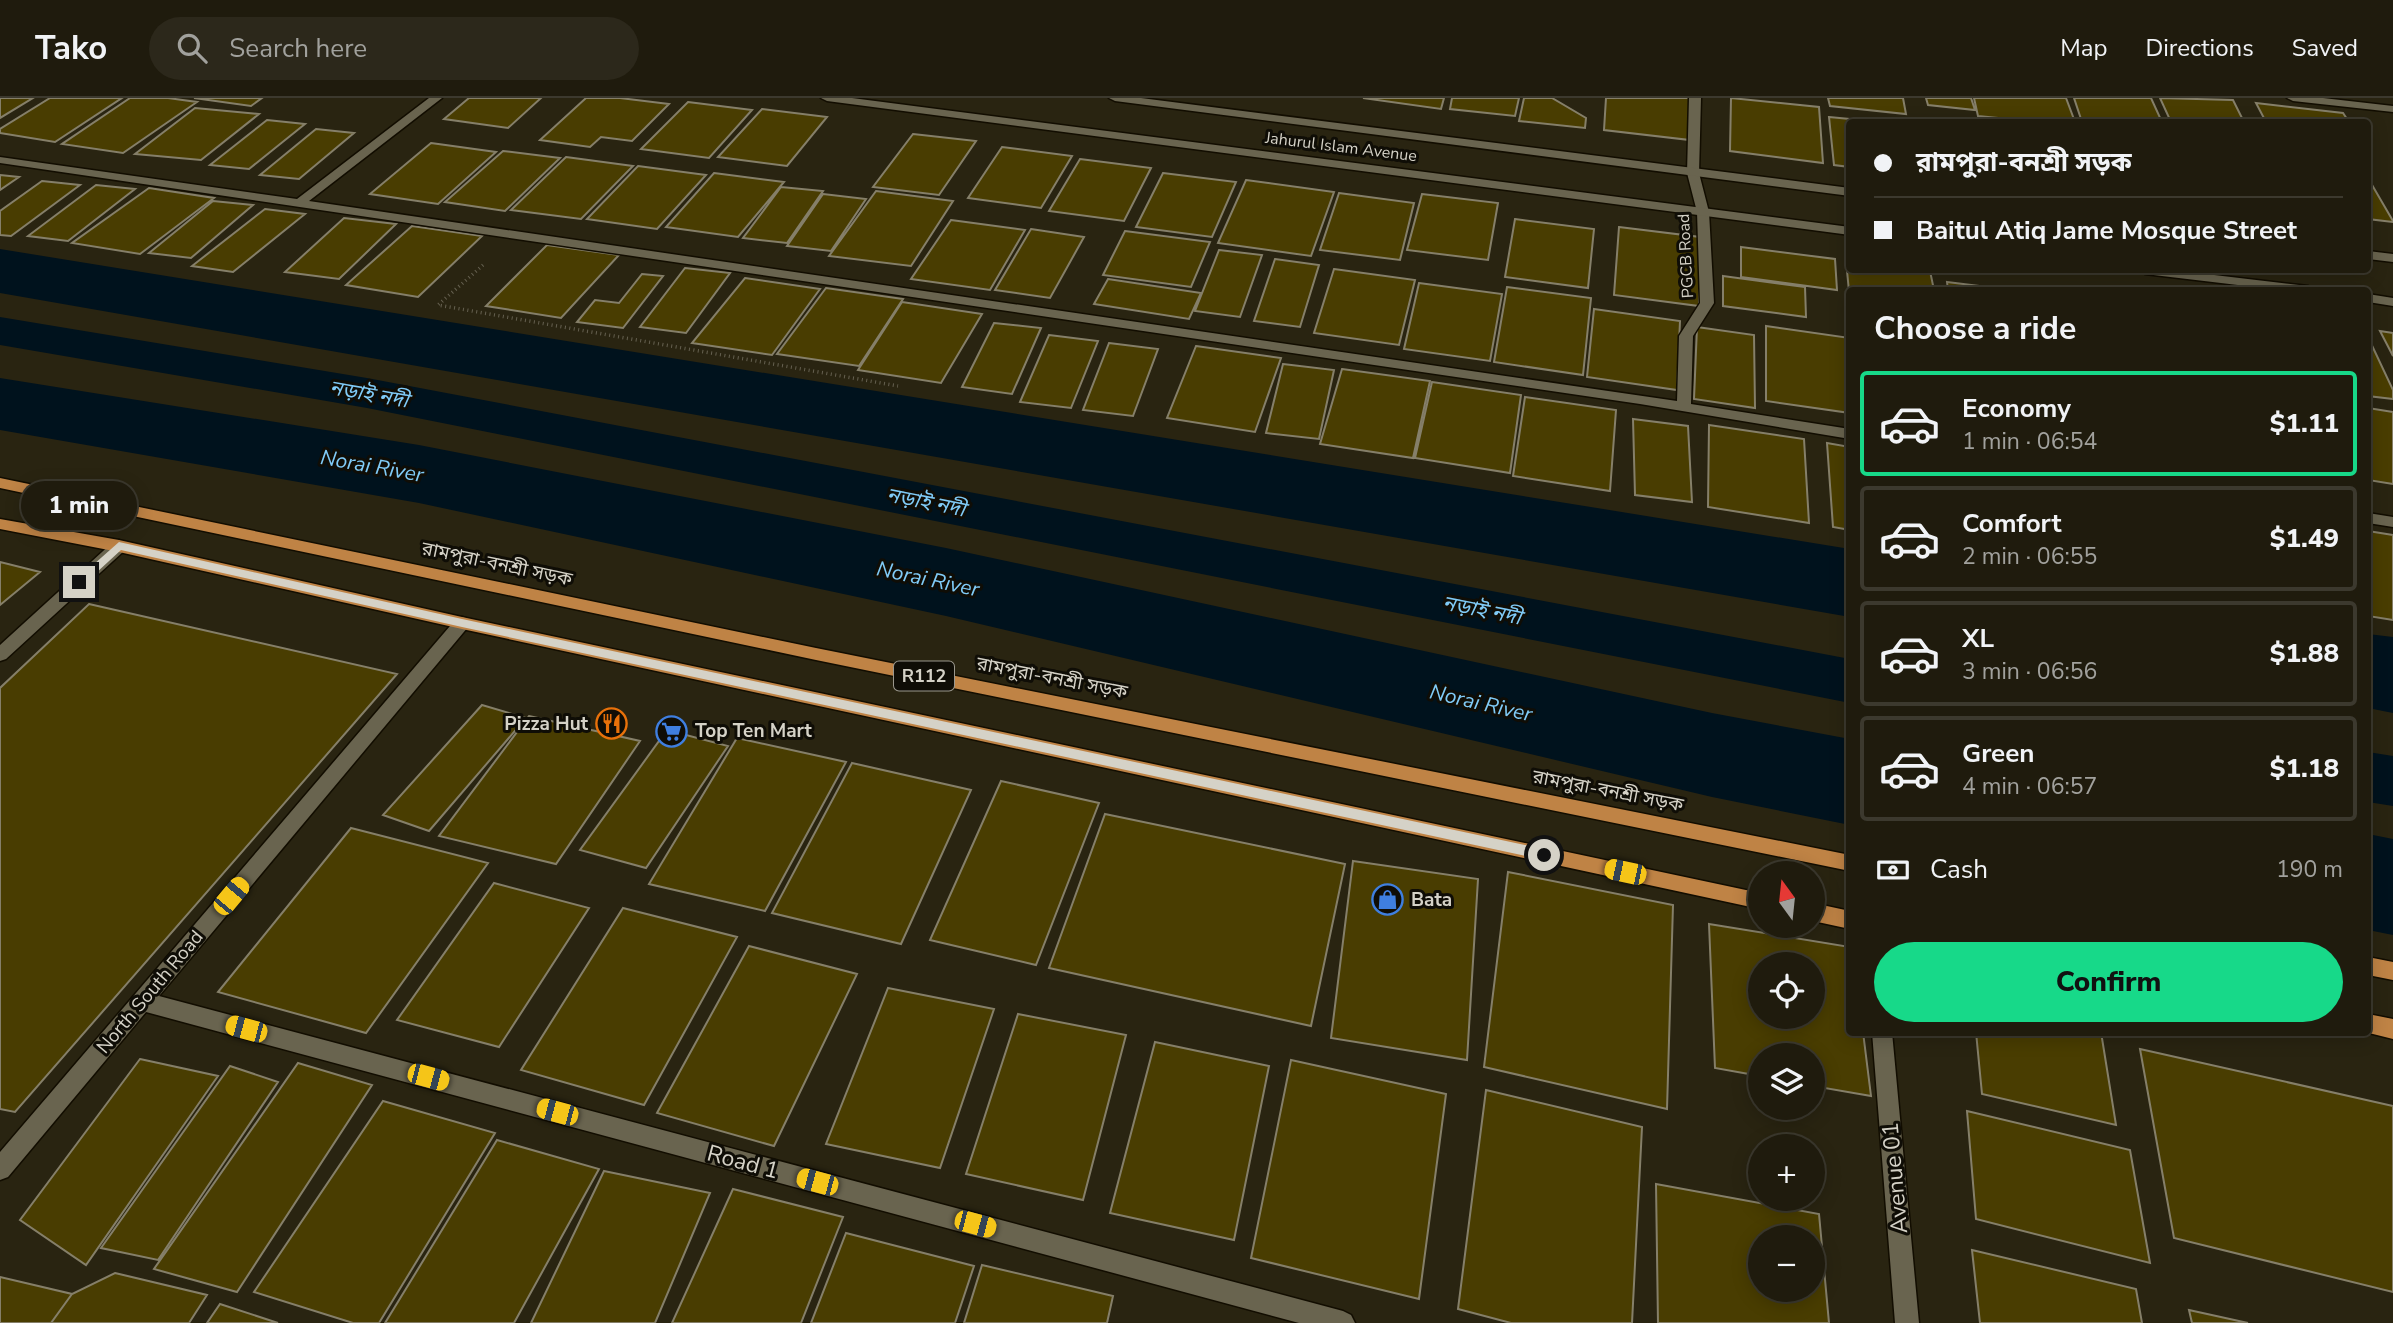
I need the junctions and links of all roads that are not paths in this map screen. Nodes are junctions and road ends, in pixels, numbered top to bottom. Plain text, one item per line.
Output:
1 (436, 98) edge
2 (827, 98) edge
3 (1115, 98) edge
4 (1696, 98) edge
5 (2293, 98) edge
6 (2393, 109) edge
7 (0, 160) edge
8 (1693, 173) junction
9 (1846, 192) edge
10 (300, 202) junction
11 (1703, 212) junction
12 (1846, 230) edge
13 (2371, 255) edge
14 (2393, 258) edge
15 (2169, 273) edge
16 (2284, 287) edge
17 (2371, 298) edge
18 (2393, 302) edge
19 (1684, 408) junction
20 (1846, 433) edge
21 (0, 483) edge
22 (2371, 518) edge
23 (2393, 522) edge
24 (0, 524) edge
25 (119, 546) junction
26 (462, 623) junction
27 (0, 655) edge
28 (1846, 862) edge
29 (1748, 898) edge
30 (1825, 915) edge
31 (1846, 919) edge
32 (2371, 967) edge
33 (2393, 971) edge
34 (142, 1001) junction
35 (2371, 1025) edge
36 (2393, 1029) edge
37 (1882, 1036) edge
38 (0, 1169) edge
39 (1343, 1323) edge
40 (1907, 1323) edge

1 - 10 street
2 - 11 street, Jahurul Islam Avenue
3 - 8 street, Jahurul Islam Avenue
4 - 8 street, PGCB Road
5 - 6 street
7 - 10 street
8 - 9 street, Jahurul Islam Avenue
8 - 11 street, PGCB Road
10 - 19 street
11 - 12 street, Jahurul Islam Avenue
11 - 19 street, PGCB Road
13 - 14 street
15 - 16 street
17 - 18 street
19 - 20 street
21 - 28 main road, রামপুরা-বনশ্রী সড়ক / R112
22 - 23 street
24 - 25 main road, R112
25 - 26 main road, R112
25 - 27 street
26 - 29 main road, R112
26 - 34 street, North South Road
30 - 31 main road
32 - 33 main road
34 - 38 street, North South Road
34 - 39 street, Road 1
35 - 36 main road
37 - 40 street, Avenue 01

